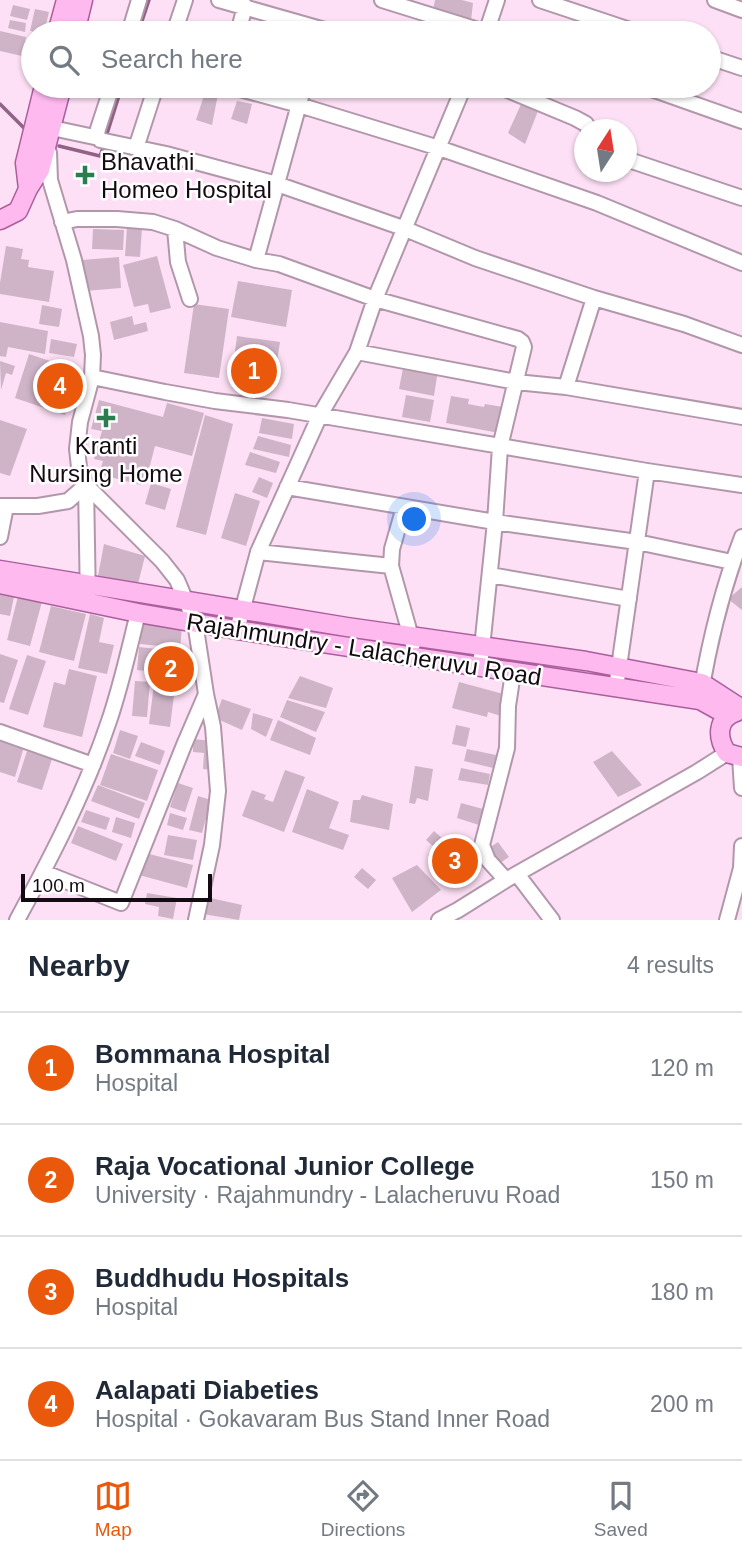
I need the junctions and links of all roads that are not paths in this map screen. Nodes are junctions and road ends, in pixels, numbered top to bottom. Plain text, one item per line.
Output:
1 (66, 0) edge
2 (83, 0) edge
3 (139, 0) edge
4 (185, 0) edge
5 (219, 0) edge
6 (382, 0) edge
7 (497, 0) edge
8 (541, 0) edge
9 (715, 0) edge
10 (245, 6) junction
11 (742, 10) edge
12 (60, 21) edge
13 (78, 21) edge
14 (133, 21) edge
15 (178, 21) edge
16 (241, 21) edge
17 (289, 21) edge
18 (449, 21) edge
19 (491, 21) edge
20 (603, 21) edge
21 (721, 61) edge
22 (742, 68) edge
23 (41, 98) edge
24 (59, 98) edge
25 (108, 98) edge
26 (152, 98) edge
27 (273, 98) edge
28 (301, 98) edge
29 (459, 98) edge
30 (527, 98) edge
31 (677, 98) edge
32 (299, 105) junction
33 (577, 119) edge
34 (742, 121) edge
35 (50, 133) junction
36 (99, 138) junction
37 (136, 148) junction
38 (439, 149) junction
39 (637, 163) edge
40 (277, 184) junction
41 (28, 190) junction
42 (742, 198) edge
43 (0, 220) edge
44 (62, 222) junction
45 (403, 228) junction
46 (175, 229) junction
47 (256, 260) junction
48 (742, 262) edge
49 (594, 298) junction
50 (190, 299) dead end
51 (375, 299) junction
52 (742, 345) edge
53 (357, 352) junction
54 (92, 377) junction
55 (516, 382) junction
56 (566, 387) junction
57 (320, 415) junction
58 (742, 417) edge
59 (500, 447) junction
60 (647, 471) junction
61 (86, 485) junction
62 (742, 485) edge
63 (287, 487) junction
64 (3, 506) edge
65 (404, 507) junction
66 (495, 522) junction
67 (0, 537) edge
68 (742, 537) edge
69 (637, 542) junction
70 (258, 552) junction
71 (732, 562) junction
72 (391, 566) junction
73 (0, 570) edge
74 (490, 575) junction
75 (0, 584) edge
76 (88, 594) junction
77 (629, 599) junction
78 (186, 601) junction
79 (243, 610) junction
80 (138, 613) junction
81 (195, 622) junction
82 (237, 630) junction
83 (410, 636) junction
84 (482, 646) junction
85 (416, 658) junction
86 (480, 667) junction
87 (619, 667) junction
88 (513, 673) junction
89 (616, 688) junction
90 (701, 692) junction
91 (206, 694) junction
92 (737, 712) edge
93 (0, 732) edge
94 (736, 755) edge
95 (93, 765) junction
96 (742, 789) edge
97 (742, 846) edge
98 (43, 872) junction
99 (512, 877) junction
100 (462, 915) edge
101 (17, 920) edge
102 (196, 920) edge
103 (439, 920) edge
104 (552, 920) edge
105 (727, 920) edge

1 - 12 main road
2 - 13 main road
3 - 14 street
4 - 15 street
5 - 10 street
6 - 18 street
7 - 19 street
8 - 20 street
9 - 11 street
10 - 16 street
10 - 17 street
21 - 22 street
23 - 41 main road
24 - 35 main road
25 - 36 street
26 - 37 street
27 - 32 street
28 - 32 street
29 - 38 street
30 - 33 street
31 - 34 street
32 - 38 street
32 - 40 street
35 - 36 street
35 - 41 main road
35 - 44 street
36 - 37 street
37 - 40 street
38 - 45 street
38 - 48 street
39 - 42 street
40 - 45 street
40 - 47 street
41 - 43 main road
44 - 46 street
44 - 54 street
45 - 49 street
45 - 51 street
46 - 47 street
46 - 50 street
47 - 51 street
49 - 52 street
49 - 56 street
51 - 53 street
51 - 55 street
53 - 55 street
53 - 57 street
54 - 57 street
54 - 61 street
55 - 56 street
55 - 59 street
56 - 58 street
57 - 59 street
57 - 63 street
59 - 60 street
59 - 66 street
60 - 62 street
60 - 69 street
61 - 64 street
61 - 76 street
61 - 78 street
63 - 65 street
63 - 70 street
64 - 67 street
65 - 66 street
65 - 72 street
66 - 69 street
66 - 74 street
68 - 71 street
69 - 71 street
69 - 77 street
70 - 72 street
70 - 79 street
71 - 90 street
72 - 83 street
73 - 76 main road
74 - 77 street
74 - 84 street
75 - 76 main road, Rajahmundry - Lalacheruvu Road
76 - 78 main road
76 - 80 main road, Rajahmundry - Lalacheruvu Road
77 - 87 street
78 - 79 main road
78 - 81 street
79 - 82 street
79 - 83 main road
80 - 81 main road, Rajahmundry - Lalacheruvu Road
80 - 95 street
81 - 82 main road, Rajahmundry - Lalacheruvu Road
81 - 91 street
82 - 85 main road, Rajahmundry - Lalacheruvu Road
83 - 84 main road
83 - 85 street
84 - 86 street
84 - 87 main road
85 - 86 main road, Rajahmundry - Lalacheruvu Road
86 - 88 main road, Rajahmundry - Lalacheruvu Road
87 - 89 street
87 - 90 main road
88 - 89 main road, Rajahmundry - Lalacheruvu Road
88 - 99 street
89 - 90 main road, Rajahmundry - Lalacheruvu Road
90 - 92 main road, Rajahmundry - Lalacheruvu Road
91 - 98 street
91 - 102 street
92 - 94 main road, Rajahmundry - Lalacheruvu Road
93 - 95 street
94 - 96 street
94 - 99 street
95 - 98 street
97 - 105 street
98 - 101 street
99 - 100 street
99 - 104 street
100 - 103 street

